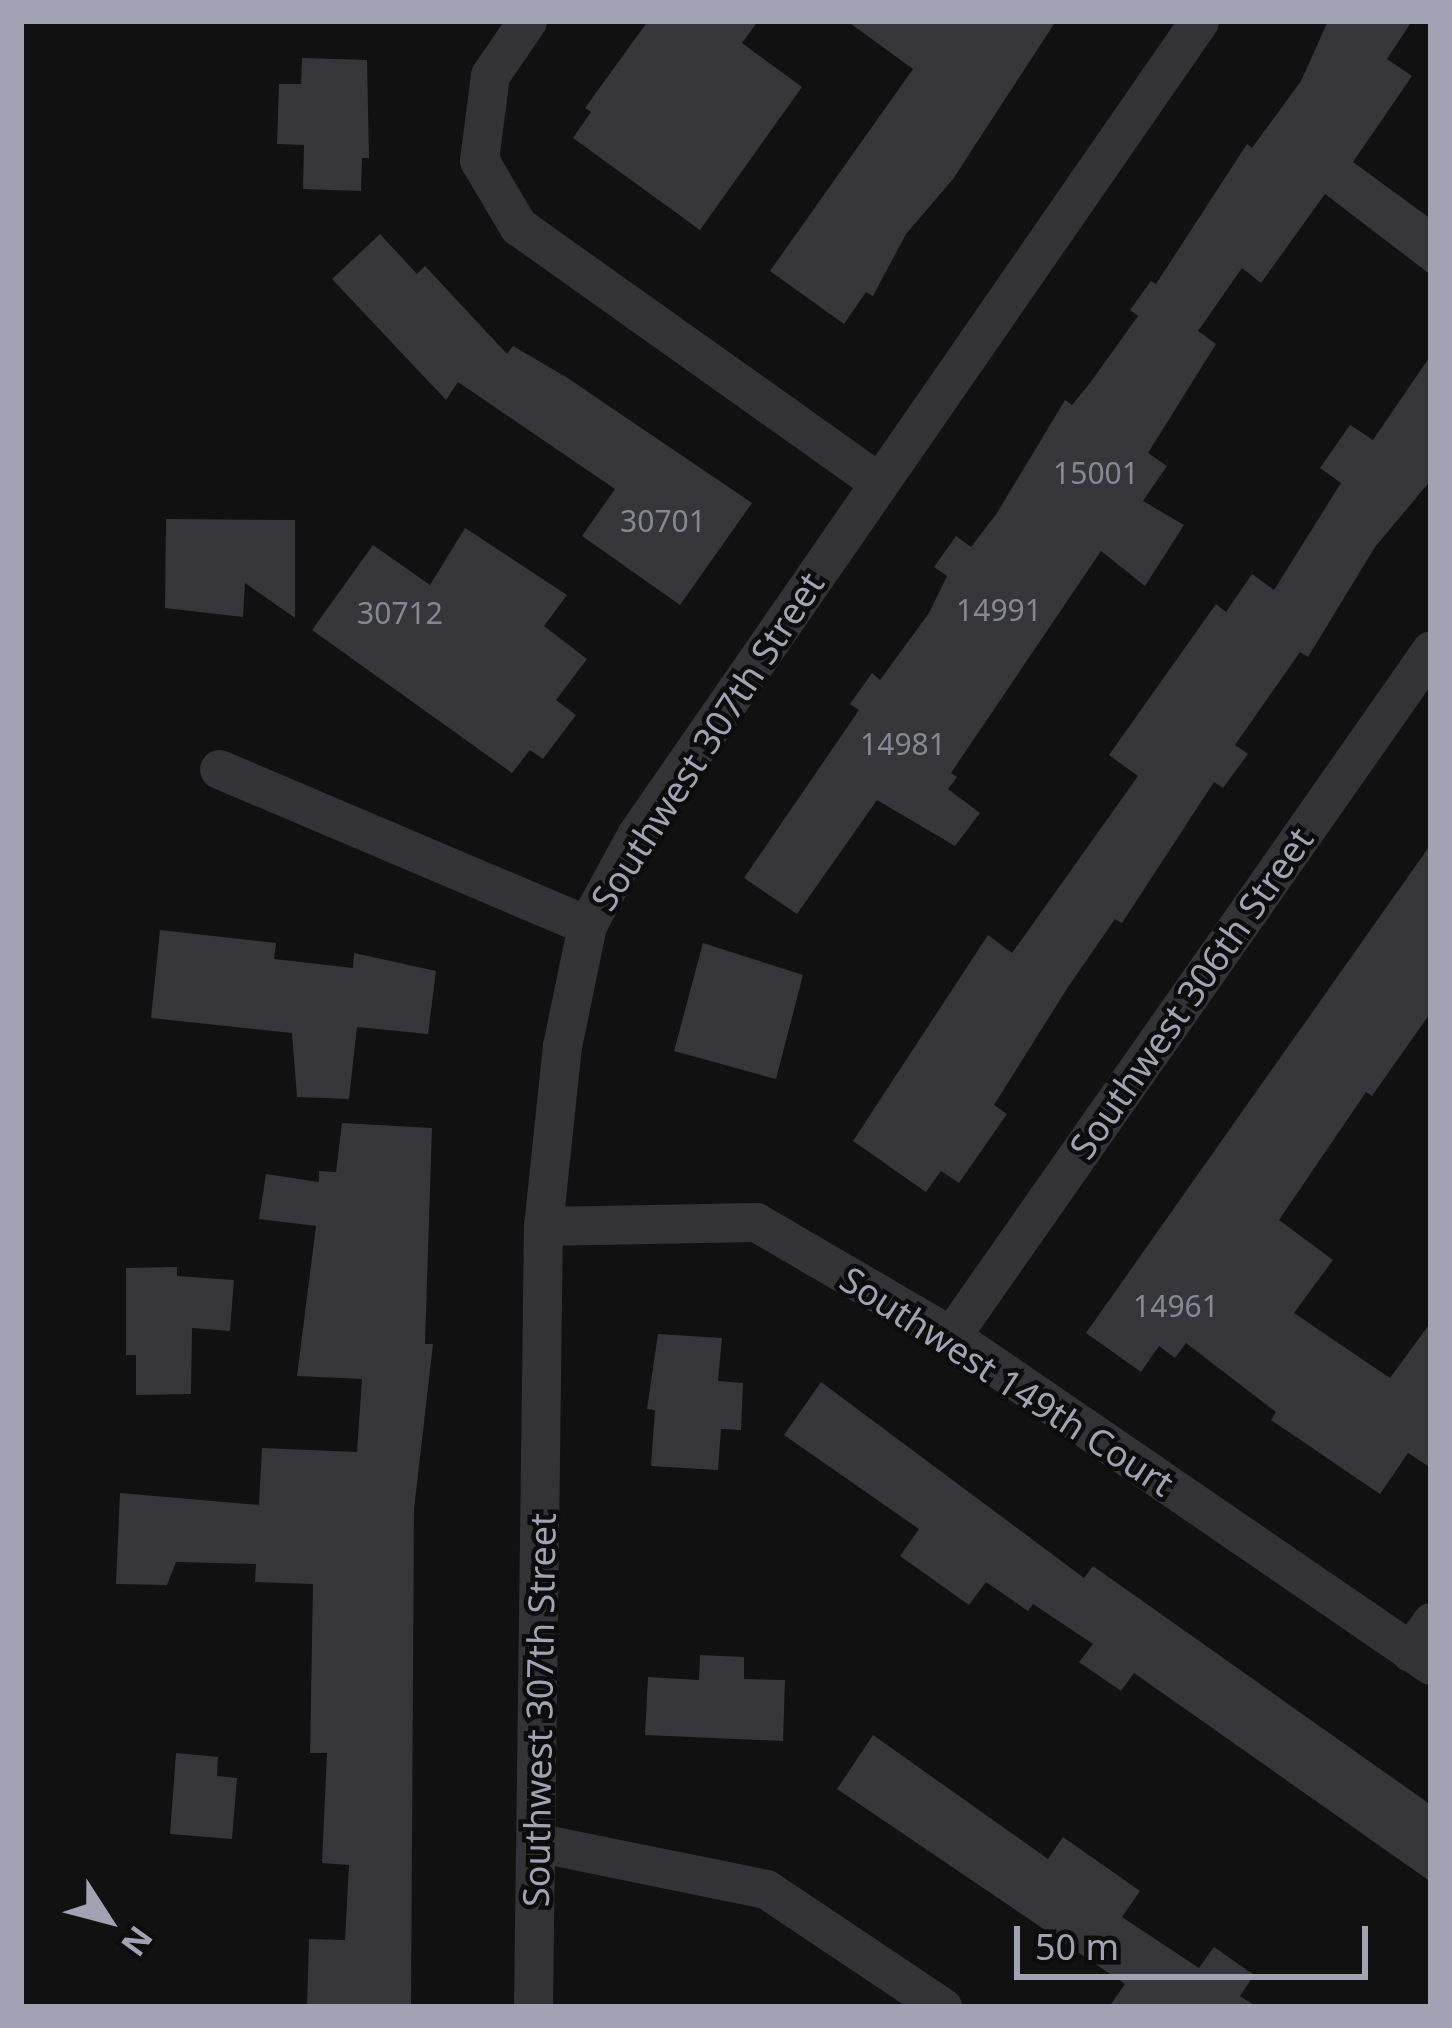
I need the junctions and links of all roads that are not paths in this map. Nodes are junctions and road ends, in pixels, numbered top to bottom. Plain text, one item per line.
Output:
1 (527, 21) edge
2 (1199, 21) edge
3 (878, 482) junction
4 (1431, 650) edge
5 (219, 769) dead end
6 (587, 925) junction
7 (543, 1226) junction
8 (951, 1336) junction
9 (1424, 1646) edge
10 (540, 1843) junction
11 (533, 2007) edge
12 (942, 2007) edge

1 - 3 street
2 - 3 street, Southwest 307th Street
3 - 6 street, Southwest 307th Street
4 - 8 street, Southwest 306th Street
5 - 6 street
6 - 7 street, Southwest 307th Street
7 - 8 street, Southwest 149th Court
7 - 10 street, Southwest 307th Street
8 - 9 street, Southwest 149th Court
10 - 11 street, Southwest 307th Street
10 - 12 street

